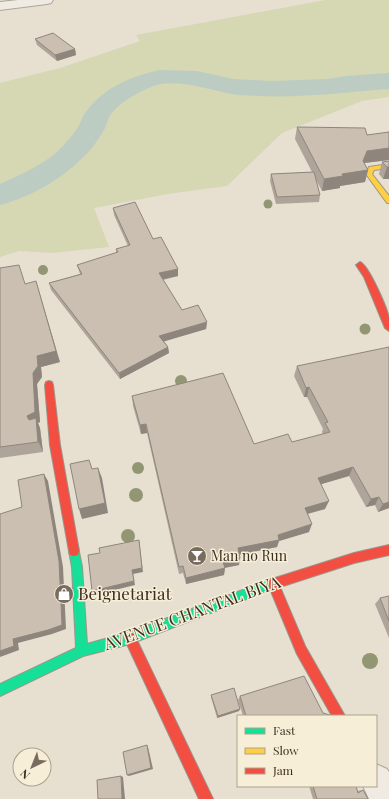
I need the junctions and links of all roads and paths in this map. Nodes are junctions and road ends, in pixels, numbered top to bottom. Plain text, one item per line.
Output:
1 (47, 0) edge
2 (0, 6) edge
3 (389, 166) edge
4 (389, 201) edge
5 (360, 264) dead end
6 (389, 328) edge
7 (49, 385) dead end
8 (389, 550) edge
9 (273, 584) junction
10 (130, 638) junction
11 (82, 651) junction
12 (0, 690) edge
13 (338, 715) edge
14 (377, 782) edge
15 (206, 799) edge
16 (387, 799) edge

1 - 2 street
3 - 4 street
5 - 6 street
7 - 11 street
8 - 9 street, AVENUE CHANTAL BIYA
9 - 10 street, AVENUE CHANTAL BIYA
9 - 13 street
10 - 11 street, AVENUE CHANTAL BIYA
10 - 15 street
11 - 12 street, AVENUE CHANTAL BIYA
14 - 16 street

